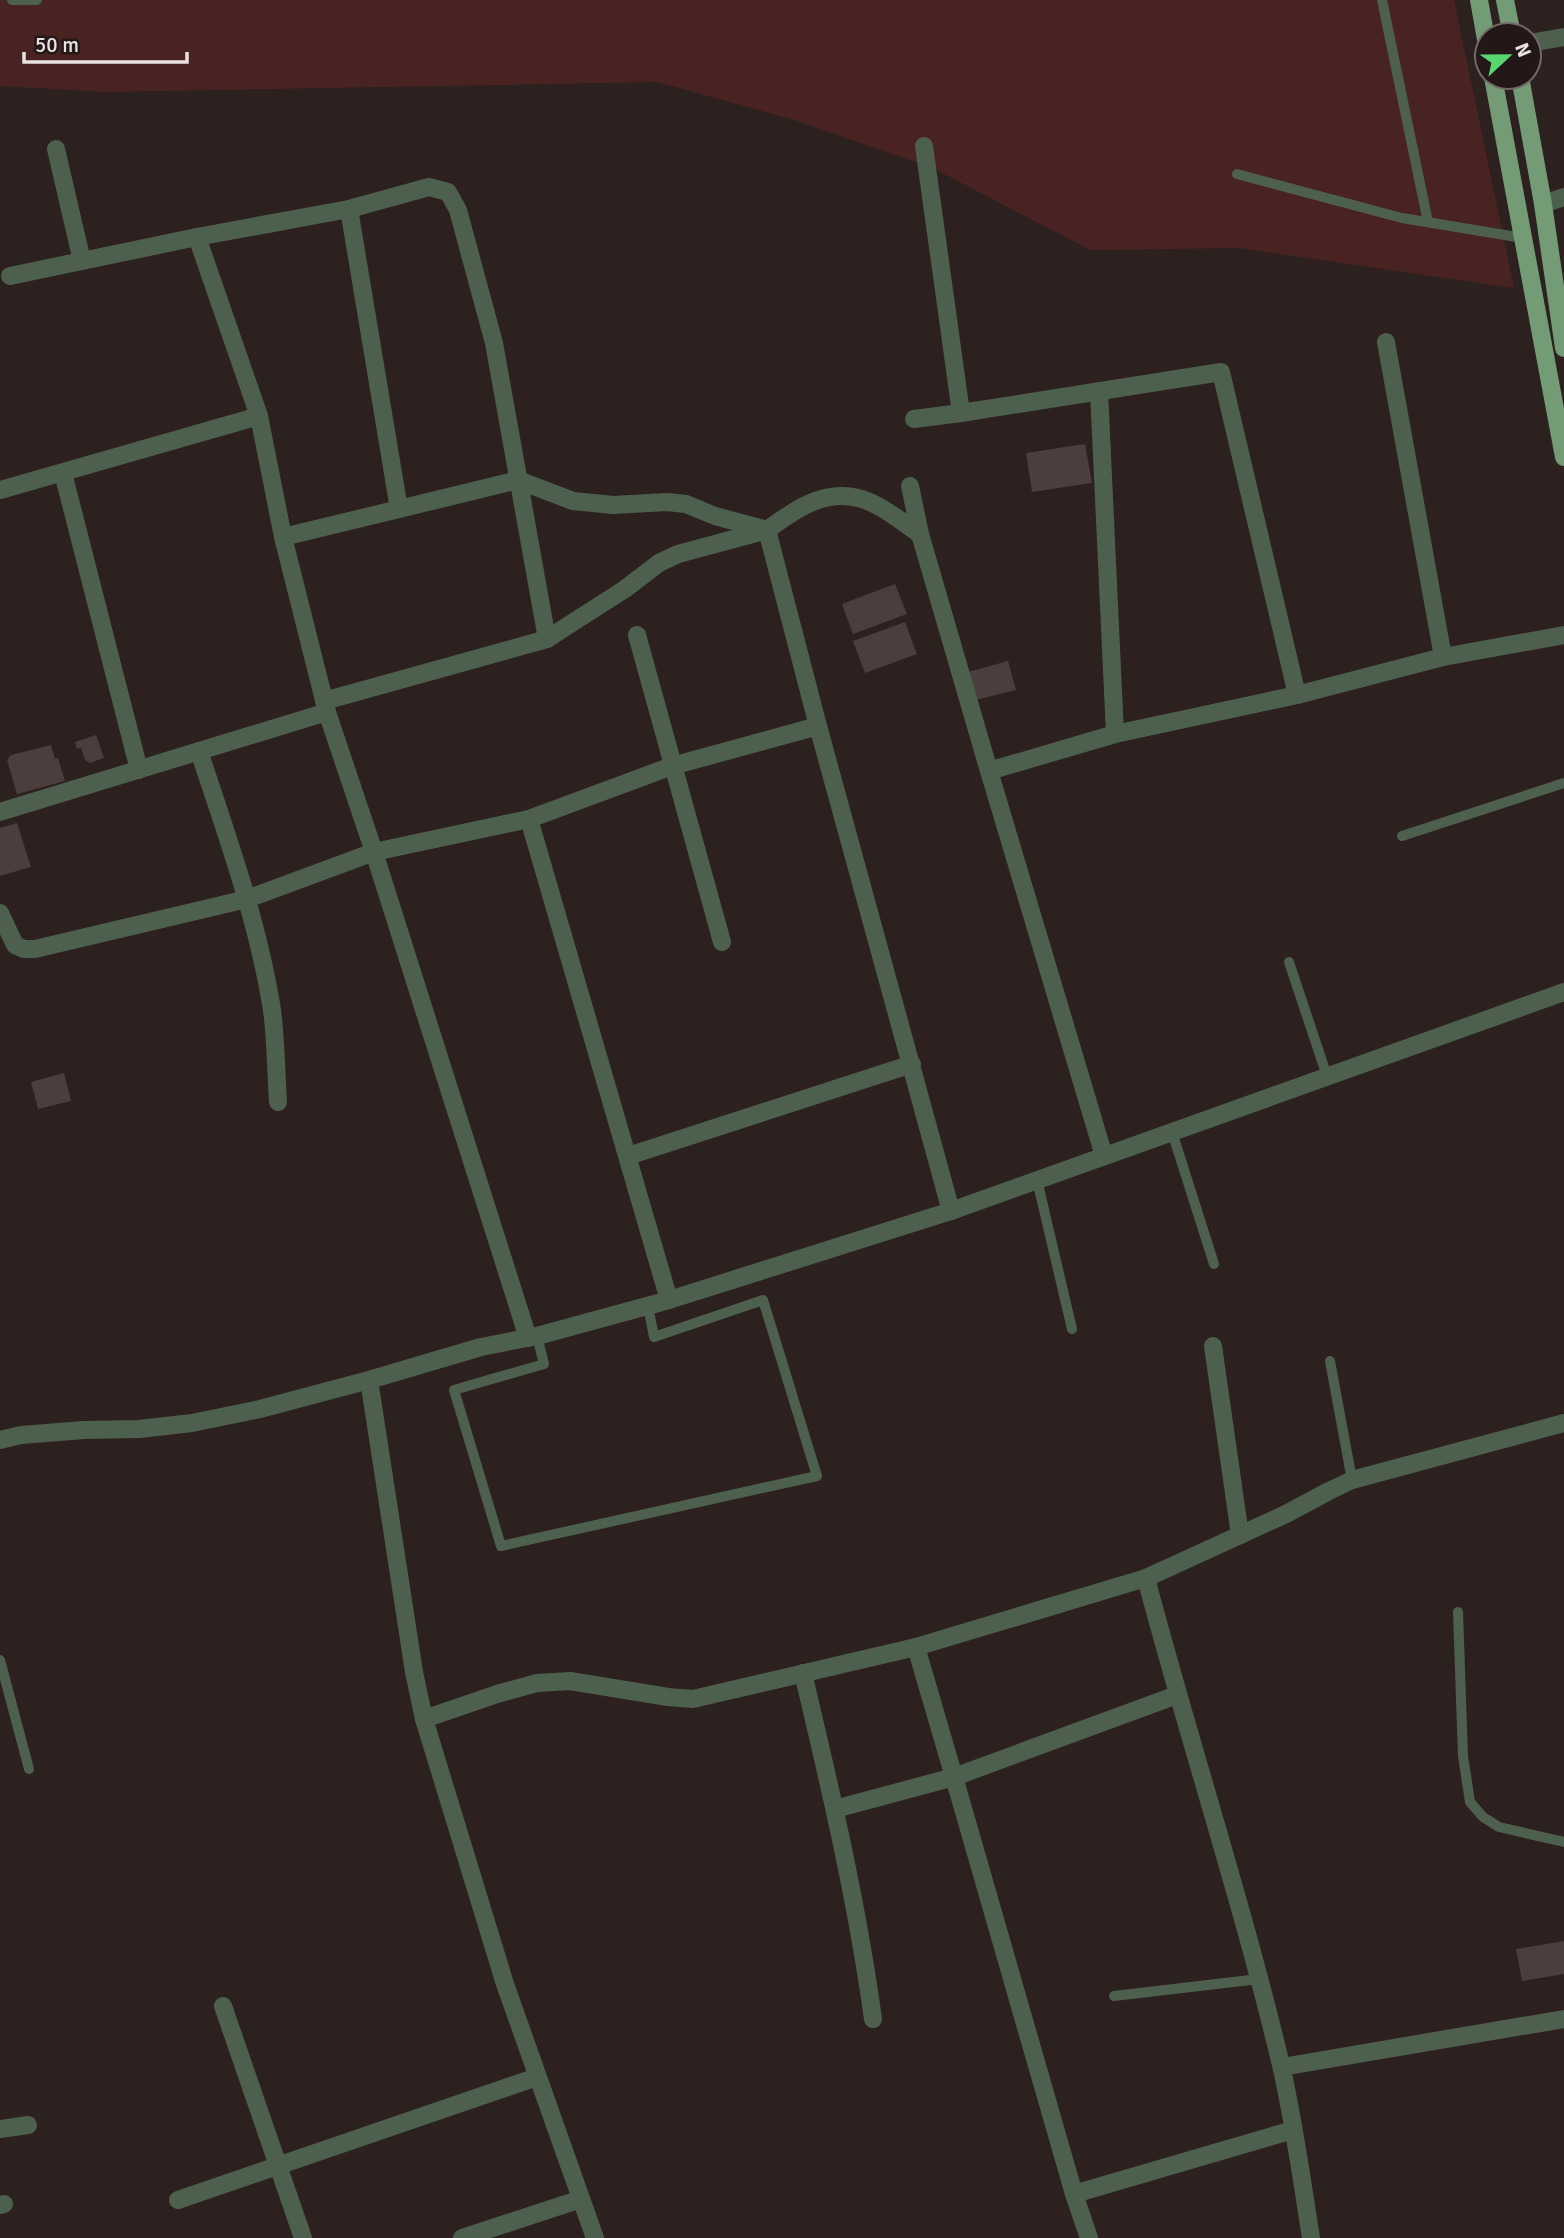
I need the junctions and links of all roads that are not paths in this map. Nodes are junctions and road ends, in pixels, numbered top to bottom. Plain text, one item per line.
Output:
1 (12, 0) edge
2 (37, 0) edge
3 (1382, 0) edge
4 (1479, 0) edge
5 (1505, 0) edge
6 (1483, 21) edge
7 (1509, 21) edge
8 (1564, 37) edge
9 (1543, 41) edge
10 (1496, 91) edge
11 (1523, 91) edge
12 (924, 146) dead end
13 (56, 149) dead end
14 (1237, 174) dead end
15 (1564, 197) edge
16 (1543, 204) junction
17 (349, 209) junction
18 (1428, 222) junction
19 (197, 237) junction
20 (1523, 238) junction
21 (82, 261) junction
22 (10, 276) dead end
23 (1386, 342) dead end
24 (1564, 348) edge
25 (1099, 391) junction
26 (961, 413) junction
27 (259, 416) junction
28 (914, 419) dead end
29 (1564, 457) edge
30 (63, 473) junction
31 (518, 480) junction
32 (910, 486) dead end
33 (0, 490) edge
34 (399, 509) junction
35 (767, 530) junction
36 (920, 534) junction
37 (283, 537) junction
38 (637, 635) dead end
39 (1564, 635) edge
40 (547, 639) junction
41 (1443, 657) junction
42 (1297, 695) junction
43 (326, 707) junction
44 (818, 726) junction
45 (1115, 734) junction
46 (199, 751) junction
47 (672, 766) junction
48 (139, 770) junction
49 (989, 771) junction
50 (1564, 783) edge
51 (0, 812) edge
52 (529, 818) junction
53 (1402, 836) dead end
54 (374, 852) junction
55 (247, 899) junction
56 (0, 913) edge
57 (722, 942) dead end
58 (1289, 962) dead end
59 (1564, 992) edge
60 (912, 1063) junction
61 (1327, 1076) junction
62 (278, 1102) dead end
63 (1172, 1132) junction
64 (628, 1156) junction
65 (1104, 1156) junction
66 (1037, 1180) junction
67 (951, 1211) junction
68 (1214, 1264) dead end
69 (669, 1300) junction
70 (648, 1306) junction
71 (1072, 1329) dead end
72 (533, 1337) junction
73 (1213, 1346) dead end
74 (1330, 1361) dead end
75 (369, 1380) junction
76 (1564, 1423) edge
77 (0, 1440) edge
78 (1352, 1480) junction
79 (1240, 1535) junction
80 (1146, 1578) junction
81 (1458, 1612) dead end
82 (916, 1647) junction
83 (0, 1660) edge
84 (803, 1672) junction
85 (1177, 1695) junction
86 (424, 1719) junction
87 (29, 1769) dead end
88 (954, 1777) junction
89 (835, 1809) junction
90 (1564, 1842) edge
91 (1258, 1979) junction
92 (1114, 1996) dead end
93 (223, 2006) dead end
94 (873, 2019) dead end
95 (1564, 2019) edge
96 (1282, 2067) junction
97 (537, 2077) junction
98 (28, 2125) dead end
99 (0, 2129) edge
100 (1293, 2130) junction
101 (278, 2165) junction
102 (1074, 2194) junction
103 (581, 2199) junction
104 (177, 2200) dead end
105 (303, 2238) edge
106 (462, 2238) edge
107 (595, 2238) edge
108 (1088, 2238) edge
109 (1311, 2238) edge

1 - 2 lane
3 - 18 lane
4 - 6 main road
5 - 7 main road
8 - 9 street
10 - 20 main road
11 - 16 main road
12 - 26 street
13 - 21 street
14 - 18 lane
15 - 16 street
16 - 24 main road
17 - 19 street
17 - 31 street
17 - 34 street
18 - 20 lane
19 - 21 street
19 - 27 street
20 - 29 main road
21 - 22 street
23 - 41 street
25 - 26 street
25 - 42 street
25 - 45 street
26 - 28 street
27 - 30 street
27 - 37 street
30 - 33 street
30 - 48 street
31 - 34 street
31 - 35 street
31 - 40 street
32 - 36 street
34 - 37 street
35 - 36 street
35 - 40 street
35 - 44 street
36 - 49 street
37 - 43 street
38 - 47 street
39 - 41 street
40 - 43 street
41 - 42 street
42 - 45 street
43 - 46 street
43 - 54 street
44 - 47 street
44 - 60 street
45 - 49 street
46 - 48 street
46 - 55 street
47 - 52 street
47 - 57 street
48 - 51 street
49 - 65 street
50 - 53 lane
52 - 54 street
52 - 64 street
54 - 55 street
54 - 72 street
55 - 56 street
55 - 62 street
58 - 61 lane
59 - 61 street
60 - 64 street
60 - 67 street
61 - 63 street
63 - 65 street
63 - 68 lane
64 - 69 street
65 - 66 street
66 - 67 street
66 - 71 lane
67 - 69 street
69 - 70 street
70 - 72 street
70 - 72 lane
72 - 75 street
73 - 79 street
74 - 78 lane
75 - 77 street
75 - 86 street
76 - 78 street
78 - 79 street
79 - 80 street
80 - 82 street
80 - 85 street
81 - 90 lane
82 - 84 street
82 - 88 street
83 - 87 lane
84 - 86 street
84 - 89 street
85 - 88 street
85 - 91 street
86 - 97 street
88 - 89 street
88 - 102 street
89 - 94 street
91 - 92 lane
91 - 96 street
93 - 101 street
95 - 96 street
96 - 100 street
97 - 101 street
97 - 103 street
98 - 99 street
100 - 102 street
100 - 109 street
101 - 104 street
101 - 105 street
102 - 108 street
103 - 106 street
103 - 107 street

